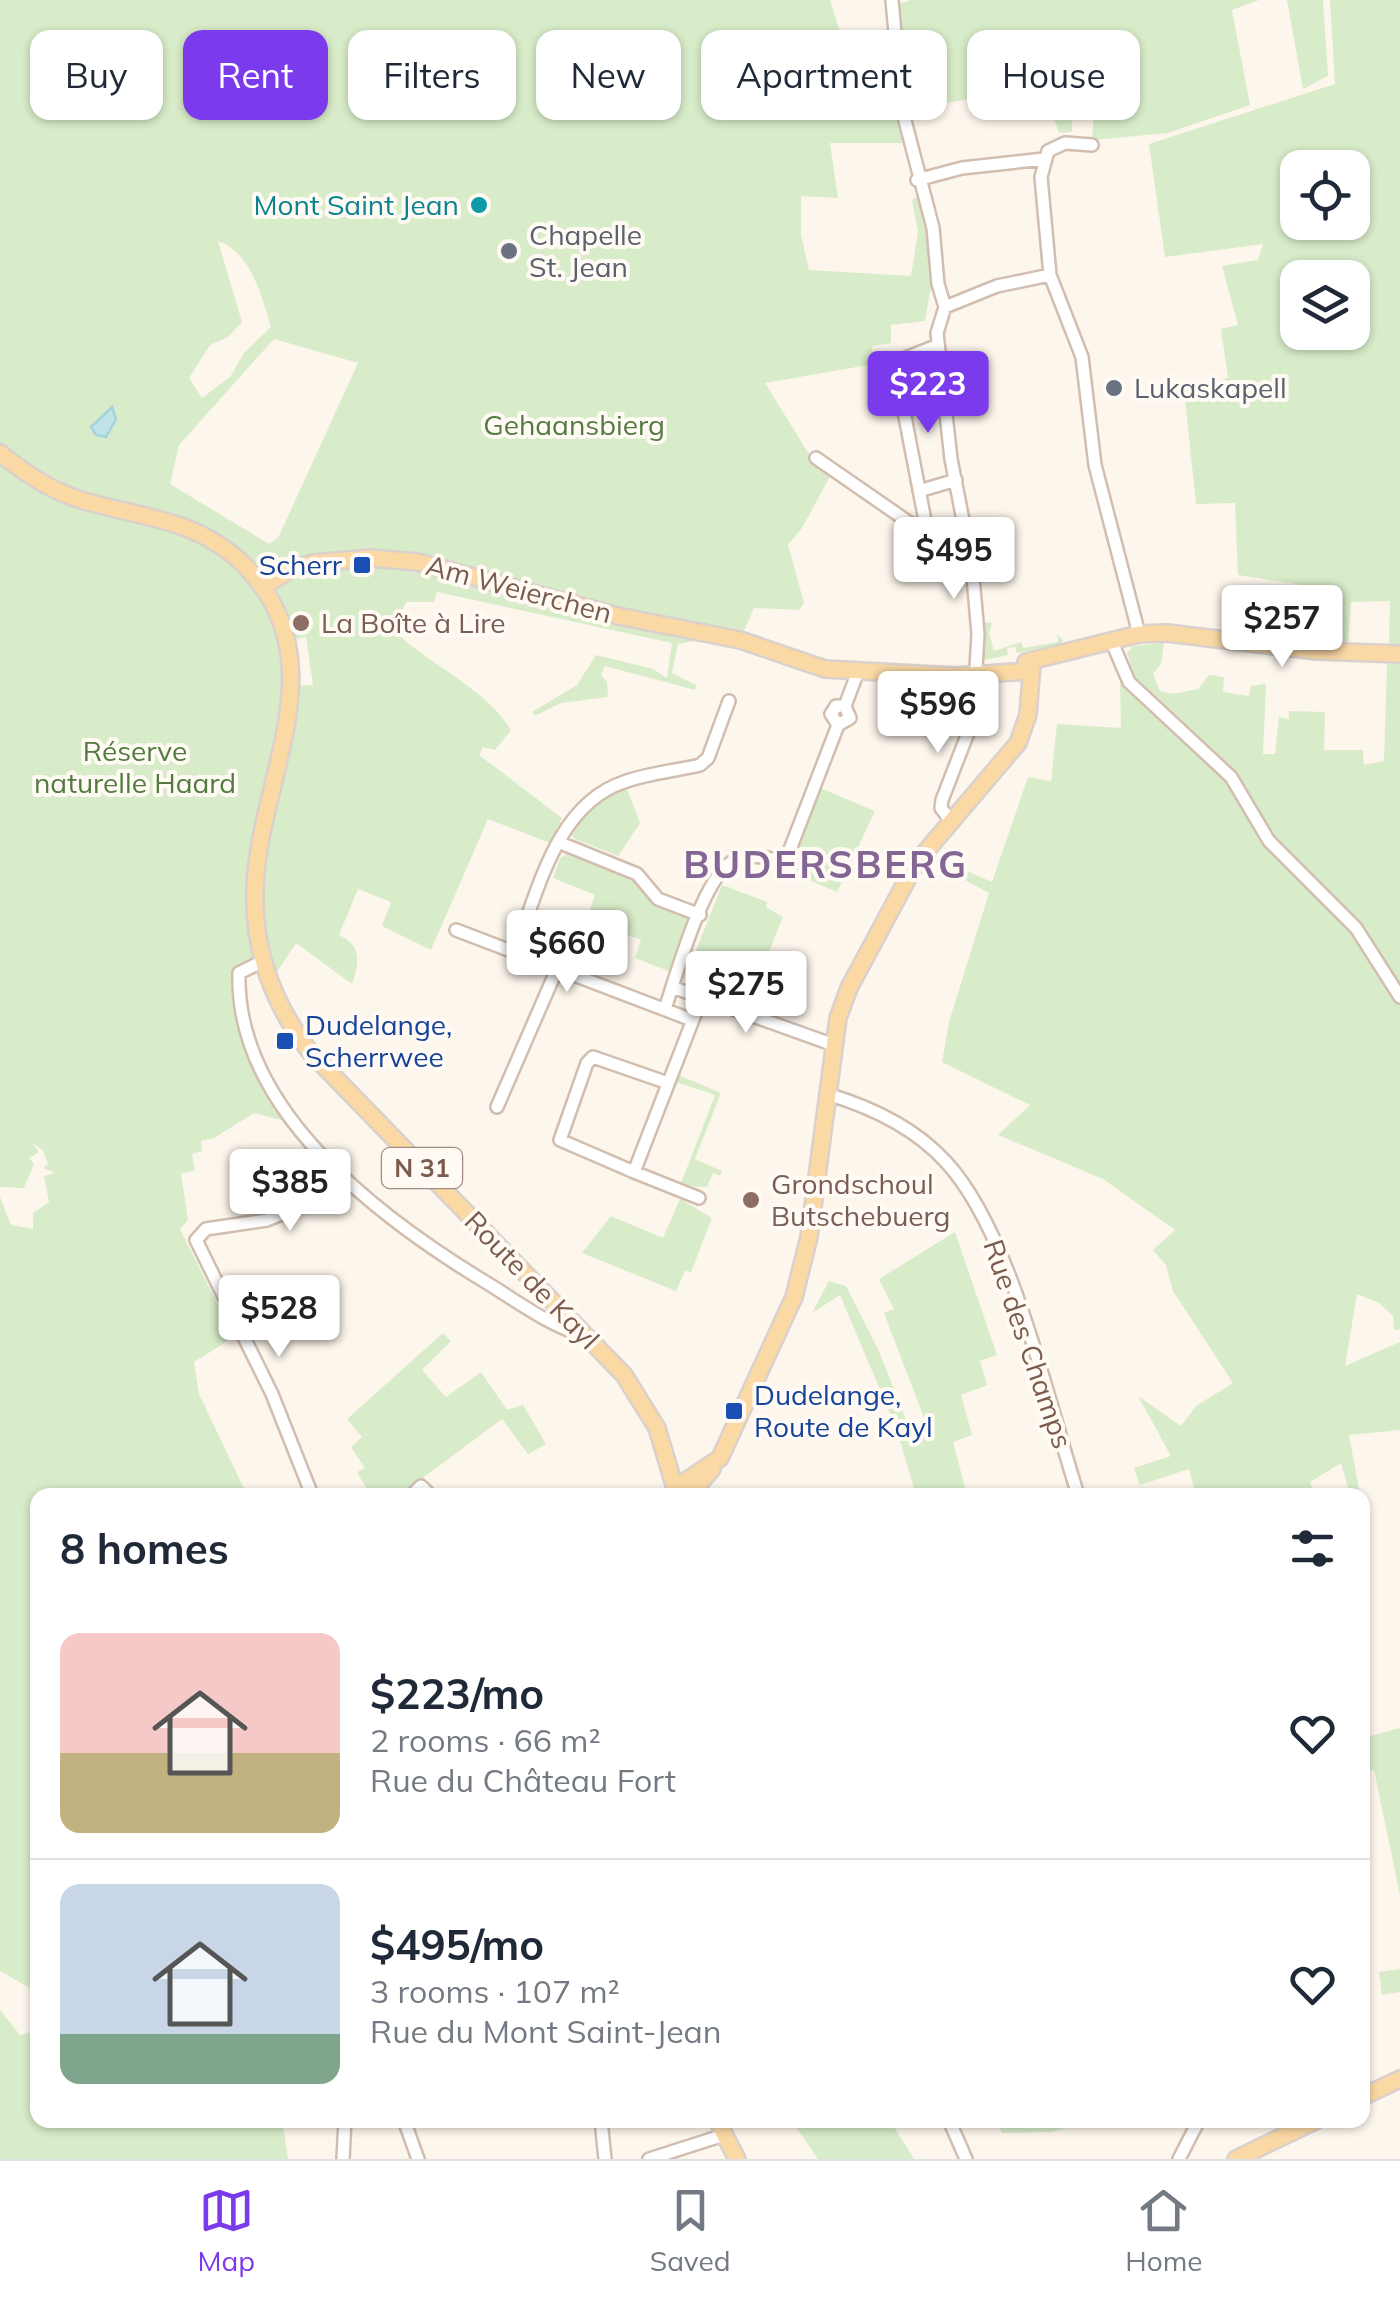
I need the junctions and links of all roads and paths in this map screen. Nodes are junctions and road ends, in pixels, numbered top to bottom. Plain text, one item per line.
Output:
1 (892, 0) edge
2 (1092, 145) dead end
3 (1044, 160) junction
4 (917, 180) junction
5 (1050, 275) junction
6 (945, 307) junction
7 (938, 345) junction
8 (0, 453) edge
9 (816, 458) dead end
10 (956, 480) junction
11 (918, 490) junction
12 (927, 531) junction
13 (972, 566) junction
14 (262, 587) junction
15 (1139, 634) junction
16 (1111, 640) junction
17 (1400, 654) edge
18 (1031, 667) junction
19 (979, 673) junction
20 (857, 674) junction
21 (730, 701) dead end
22 (950, 819) junction
23 (558, 842) junction
24 (700, 915) junction
25 (456, 930) dead end
26 (514, 953) junction
27 (263, 961) junction
28 (557, 969) junction
29 (672, 988) junction
30 (1400, 997) edge
31 (700, 998) junction
32 (665, 1009) junction
33 (692, 1020) junction
34 (834, 1045) junction
35 (668, 1083) junction
36 (828, 1094) junction
37 (497, 1108) dead end
38 (634, 1172) junction
39 (351, 1186) junction
40 (699, 1198) dead end
41 (586, 1336) junction
42 (309, 1488) edge
43 (682, 1488) edge
44 (688, 1488) edge
45 (1076, 1488) edge
46 (1400, 2079) edge
47 (1370, 2094) edge
48 (345, 2128) edge
49 (407, 2128) edge
50 (602, 2128) edge
51 (721, 2128) edge
52 (952, 2128) edge
53 (1194, 2128) edge
54 (1300, 2128) edge
55 (343, 2159) edge
56 (418, 2159) edge
57 (605, 2159) edge
58 (649, 2159) edge
59 (736, 2159) edge
60 (966, 2159) edge
61 (1179, 2159) edge
62 (1236, 2159) edge

1 - 4 street
2 - 3 street
3 - 4 street
3 - 5 street
4 - 6 street
5 - 6 street
5 - 15 street
6 - 7 street
7 - 10 street
7 - 11 street
8 - 14 main road, N 31
9 - 12 street
10 - 11 street
10 - 13 street
11 - 12 street
12 - 13 street
13 - 19 street
14 - 20 main road, Am Weierchen
14 - 27 main road, Route de Kayl / N 31
15 - 16 main road
15 - 17 main road
16 - 18 main road
16 - 30 street
18 - 19 main road
18 - 22 main road
19 - 20 main road
19 - 22 street
20 - 24 street
21 - 23 street
22 - 34 main road
23 - 24 street
23 - 26 street
24 - 29 street
25 - 26 street
26 - 28 street
27 - 39 street
27 - 41 main road, Route de Kayl / N 31
28 - 32 street
28 - 37 street
29 - 31 street
29 - 32 street
31 - 33 street
31 - 34 street
32 - 33 street
33 - 35 street
34 - 36 main road
35 - 38 street
35 - 38 street
36 - 44 main road
36 - 45 street, Rue des Champs
38 - 40 street
39 - 41 street
39 - 42 street
41 - 43 main road, Route de Kayl / N 31
46 - 47 main road
48 - 55 street
49 - 56 street
50 - 57 street
51 - 58 street
51 - 59 main road
52 - 60 street
53 - 61 street
54 - 62 main road

